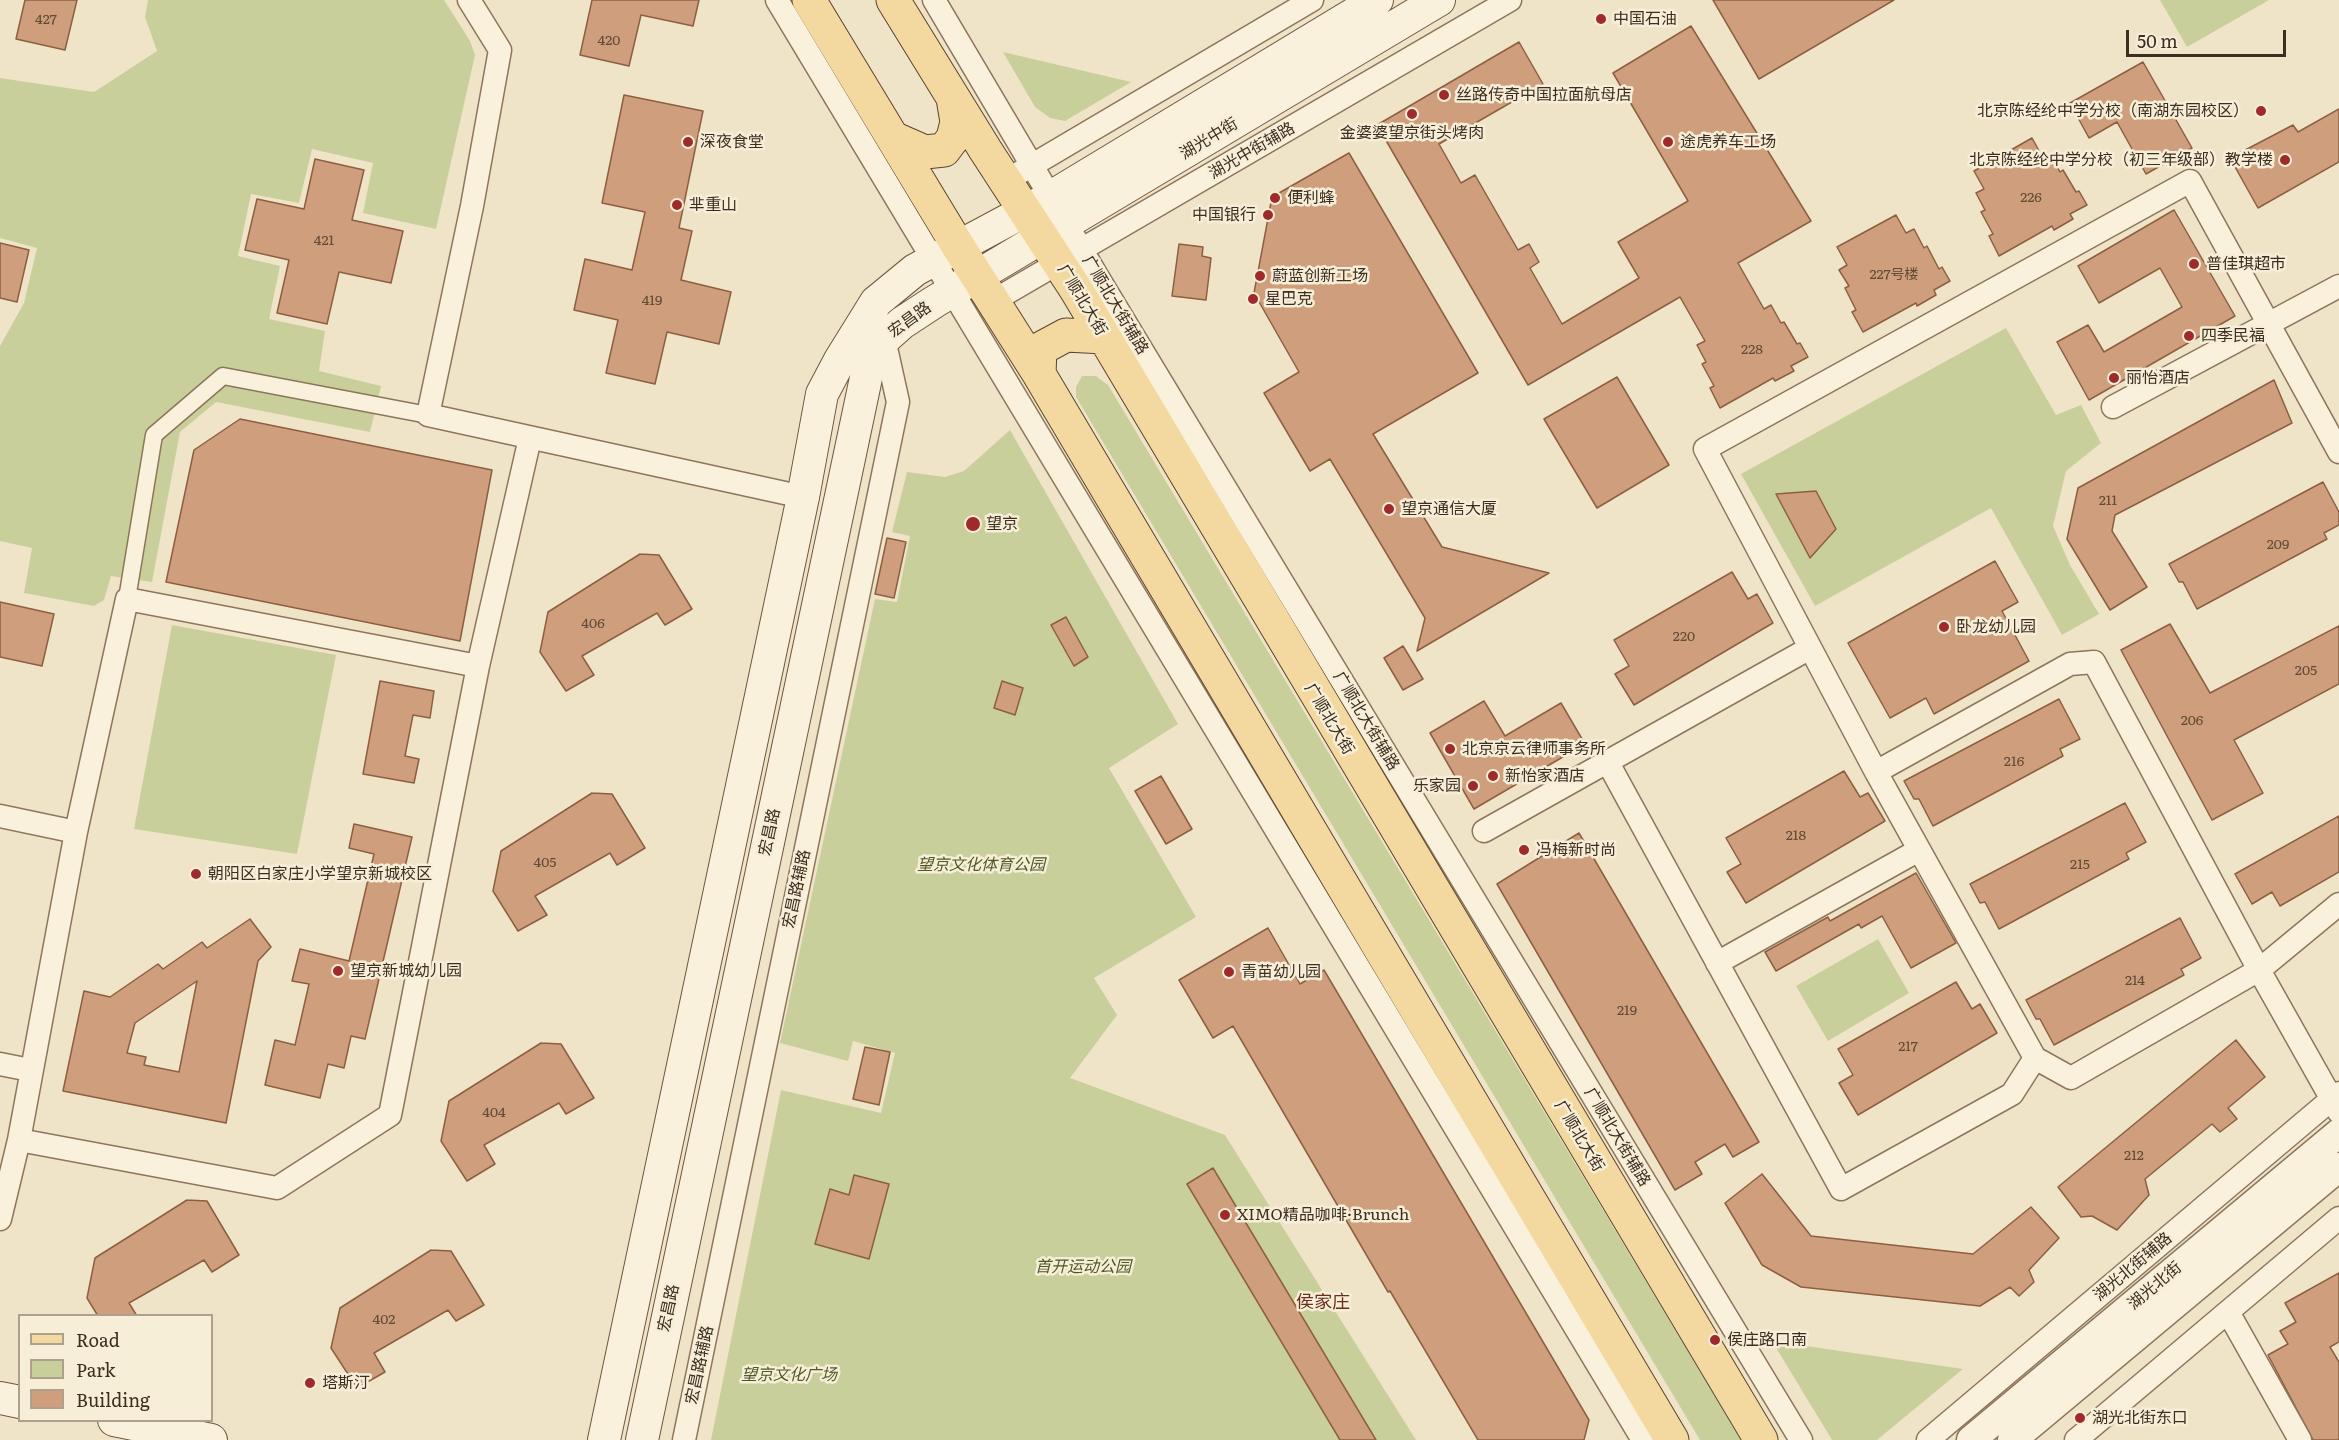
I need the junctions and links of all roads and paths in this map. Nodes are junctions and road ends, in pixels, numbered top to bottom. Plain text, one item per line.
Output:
1 (469, 0) edge
2 (777, 0) edge
3 (809, 0) edge
4 (893, 0) edge
5 (934, 0) edge
6 (1312, 0) edge
7 (1377, 0) edge
8 (1439, 0) edge
9 (1510, 0) edge
10 (953, 98) junction
11 (893, 138) junction
12 (1019, 173) junction
13 (1055, 230) junction
14 (936, 259) junction
15 (2339, 286) edge
16 (975, 289) junction
17 (2269, 324) junction
18 (1104, 338) junction
19 (884, 339) junction
20 (1039, 374) junction
21 (2113, 407) dead end
22 (428, 415) junction
23 (530, 438) junction
24 (2339, 452) edge
25 (803, 497) junction
26 (127, 599) junction
27 (1810, 648) junction
28 (478, 666) junction
29 (1607, 761) junction
30 (1876, 772) junction
31 (0, 816) edge
32 (1484, 831) dead end
33 (76, 832) junction
34 (1919, 850) junction
35 (2339, 904) edge
36 (1717, 963) junction
37 (2259, 970) junction
38 (2035, 1058) junction
39 (0, 1064) edge
40 (30, 1070) junction
41 (2336, 1102) edge
42 (2339, 1133) edge
43 (19, 1140) junction
44 (2339, 1167) edge
45 (2339, 1218) edge
46 (0, 1219) edge
47 (2228, 1312) junction
48 (0, 1398) edge
49 (18, 1402) edge
50 (124, 1422) edge
51 (1756, 1435) edge
52 (211, 1440) edge
53 (603, 1440) edge
54 (642, 1440) edge
55 (684, 1440) edge
56 (1643, 1440) edge
57 (1672, 1440) edge
58 (1801, 1440) edge
59 (1928, 1440) edge
60 (1971, 1440) edge
61 (2012, 1440) edge
62 (2076, 1440) edge
63 (2300, 1440) edge

1 - 22 street
2 - 14 street
3 - 11 main road
4 - 10 main road, 广顺北大街
5 - 12 street
6 - 12 street
7 - 13 main road, 湖光中街
8 - 13 main road, 湖光中街
9 - 13 street, 湖光中街辅路
10 - 11 main road
10 - 12 main road, 广顺北大街
11 - 14 main road
12 - 13 main road, 广顺北大街
13 - 14 main road, 湖光中街
13 - 16 main road, 湖光中街
13 - 18 main road, 广顺北大街
13 - 58 street, 广顺北大街辅路
14 - 16 main road
14 - 25 main road, 宏昌路
15 - 17 street
16 - 19 main road, 宏昌路
16 - 20 main road
16 - 56 street
17 - 21 street
17 - 24 street
17 - 27 street
18 - 20 main road
18 - 51 main road, 广顺北大街
19 - 54 main road, 宏昌路
19 - 55 street, 宏昌路辅路
20 - 57 main road
22 - 23 street
22 - 26 street
23 - 25 street
23 - 28 street
25 - 53 main road, 宏昌路
26 - 28 street
26 - 33 street
27 - 29 street
27 - 30 street
28 - 43 street
29 - 32 street
29 - 36 street
30 - 34 street
30 - 37 street
31 - 33 street
33 - 40 street
34 - 36 street
34 - 38 street
35 - 37 street
36 - 38 street
37 - 38 street
37 - 41 street
39 - 40 street
40 - 43 street
41 - 59 street, 湖光北街辅路
42 - 60 street, 湖光北街
43 - 46 street
44 - 61 street, 湖光北街
45 - 47 street
47 - 62 street
47 - 63 street
48 - 49 main road
50 - 52 main road

